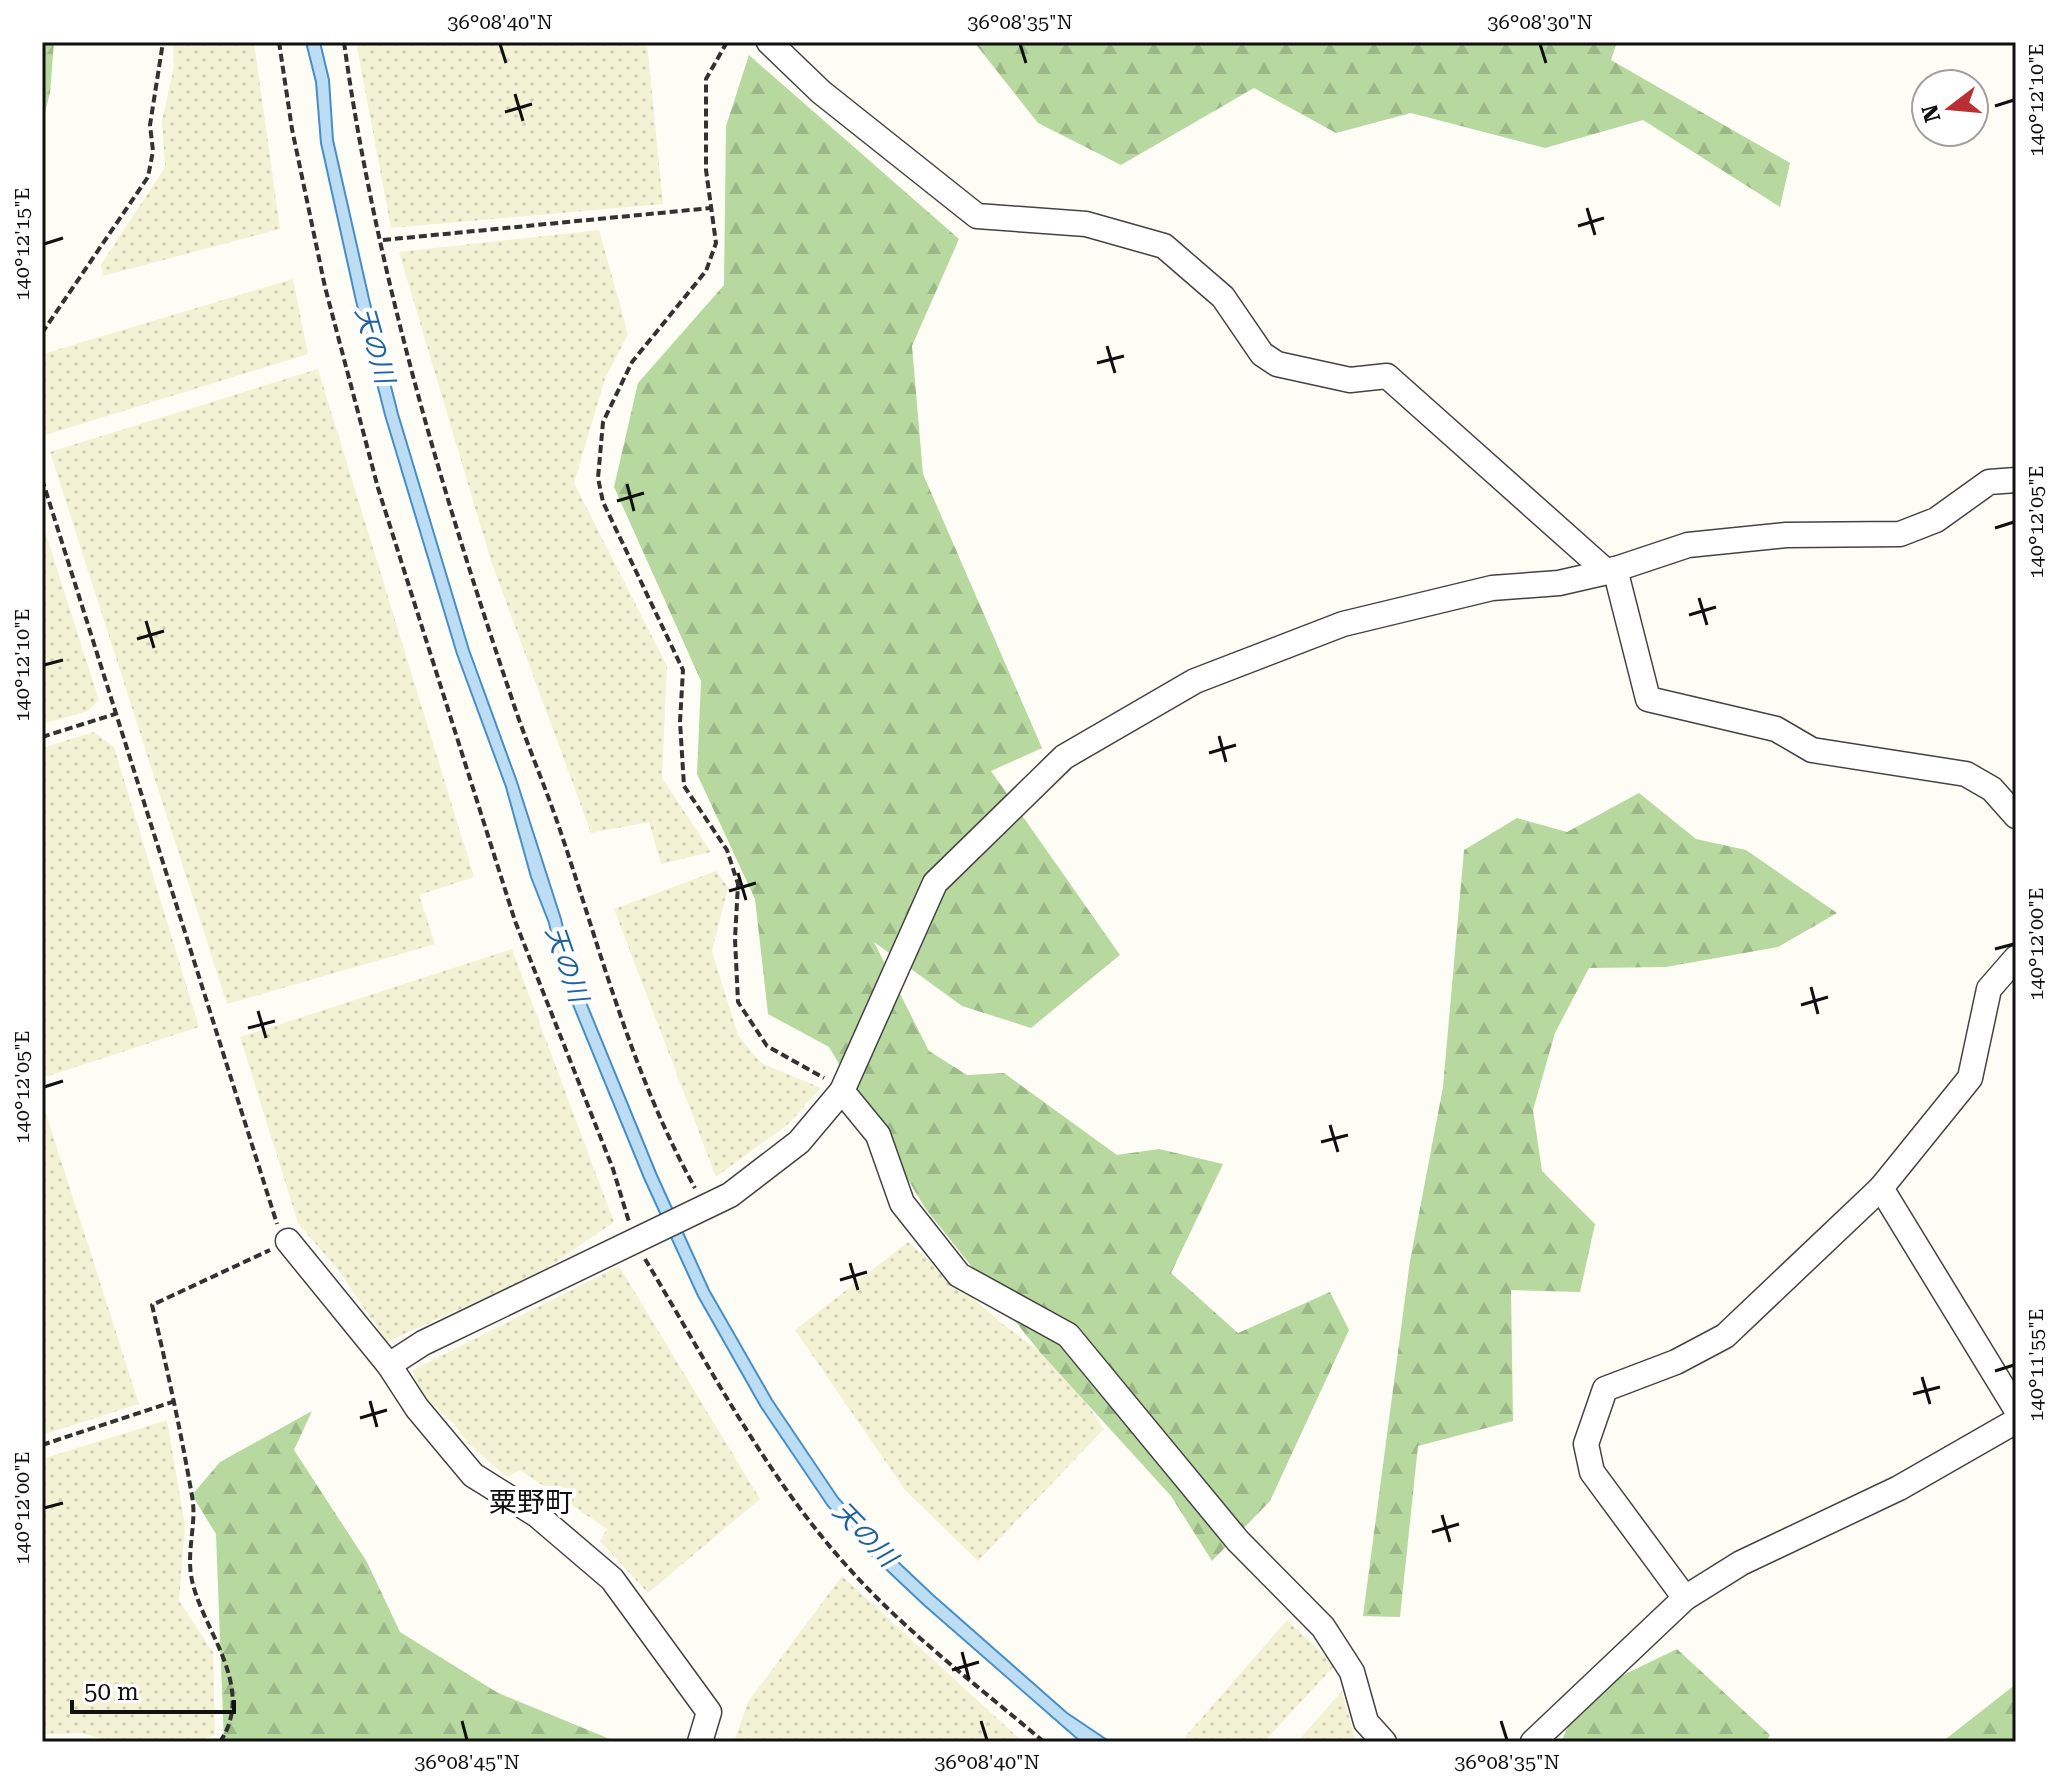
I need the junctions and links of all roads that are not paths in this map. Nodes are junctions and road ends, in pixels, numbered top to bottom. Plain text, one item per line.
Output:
1 (769, 42) edge
2 (2016, 480) edge
3 (1611, 570) junction
4 (2016, 816) edge
5 (2016, 958) edge
6 (842, 1091) junction
7 (1881, 1188) junction
8 (288, 1241) road end
9 (389, 1365) junction
10 (2016, 1409) edge
11 (2016, 1421) edge
12 (1685, 1598) junction
13 (700, 1742) edge
14 (1384, 1742) edge
15 (1533, 1742) edge

1 - 3 street
2 - 3 street
3 - 4 street
3 - 6 street
5 - 7 street
6 - 9 street
6 - 14 street
7 - 10 street
7 - 12 street
8 - 9 street
9 - 13 street
11 - 12 street
12 - 15 street

